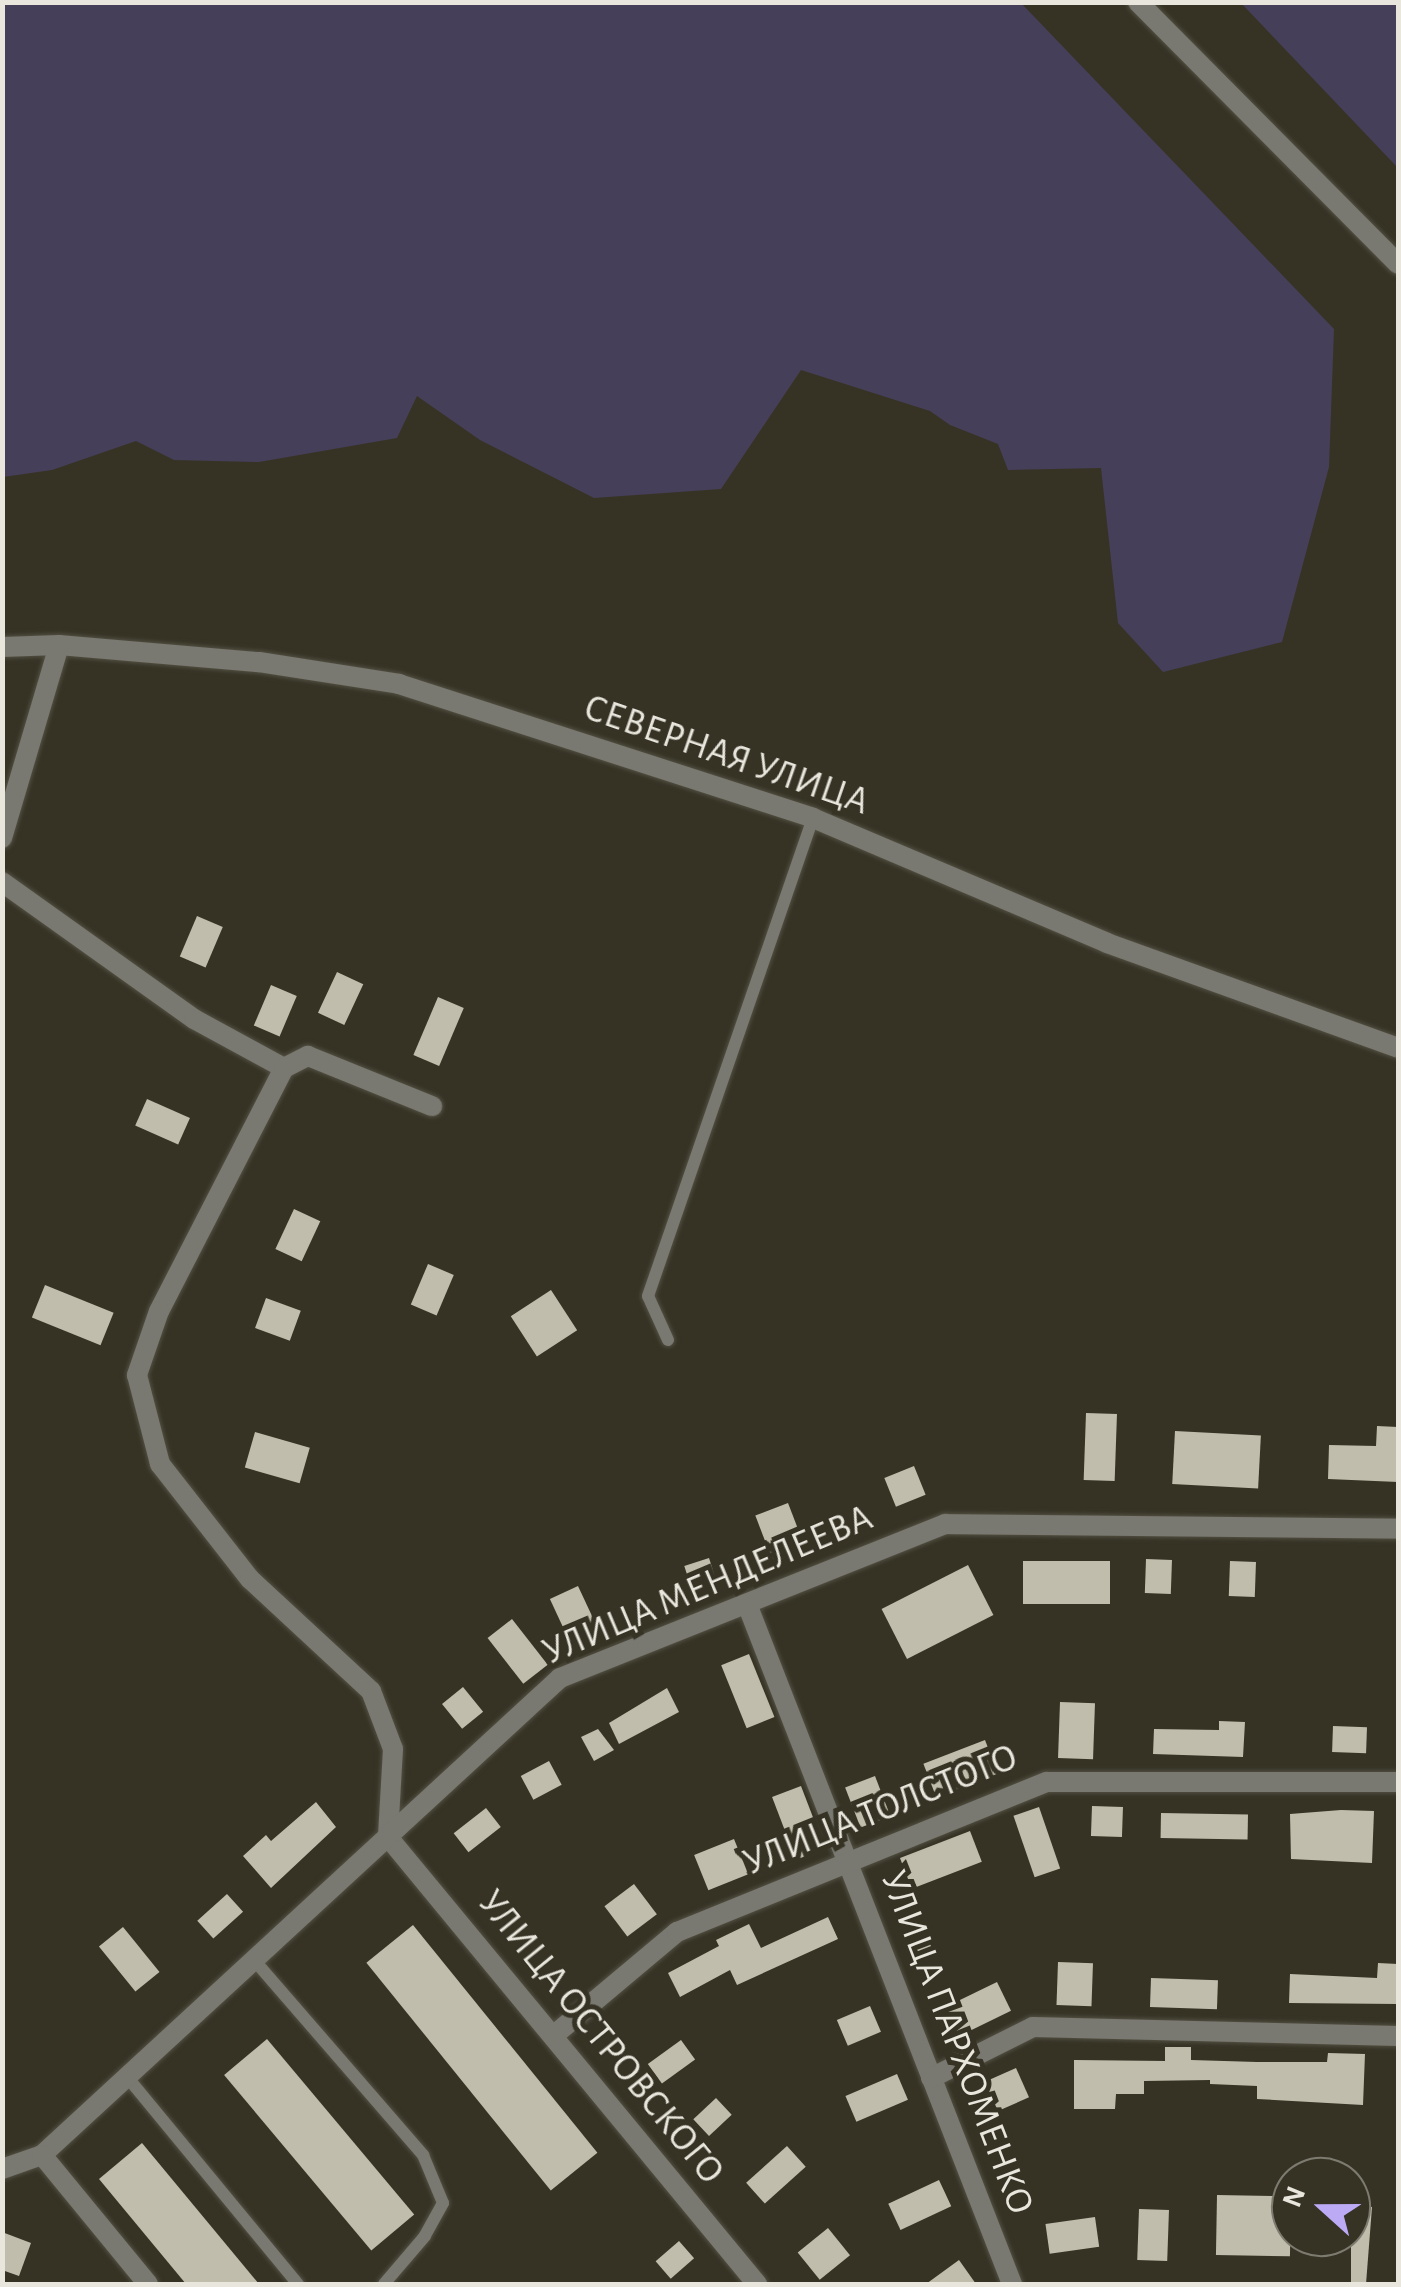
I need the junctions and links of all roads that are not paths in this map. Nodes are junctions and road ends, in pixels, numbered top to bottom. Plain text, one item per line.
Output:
1 (1138, 2) edge
2 (1398, 264) edge
3 (59, 645) junction
4 (2, 647) edge
5 (812, 818) junction
6 (2, 838) edge
7 (2, 882) edge
8 (1398, 1048) edge
9 (284, 1068) junction
10 (432, 1106) dead end
11 (668, 1340) dead end
12 (1398, 1529) edge
13 (747, 1604) junction
14 (1398, 1782) edge
15 (388, 1836) junction
16 (848, 1862) junction
17 (255, 1961) junction
18 (553, 2036) junction
19 (1398, 2036) edge
20 (128, 2078) junction
21 (931, 2078) junction
22 (42, 2155) junction
23 (2, 2169) edge
24 (148, 2284) edge
25 (298, 2284) edge
26 (384, 2284) edge
27 (757, 2284) edge
28 (1012, 2284) edge

1 - 2 street
3 - 4 street, СЕВЕРНАЯ УЛИЦА
3 - 5 street, СЕВЕРНАЯ УЛИЦА
3 - 6 street
5 - 8 street, СЕВЕРНАЯ УЛИЦА
5 - 11 lane
7 - 9 street
9 - 10 street
9 - 15 street
12 - 13 street, УЛИЦА МЕНДЕЛЕЕВА
13 - 15 street, УЛИЦА МЕНДЕЛЕЕВА
13 - 16 street, УЛИЦА ПАРХОМЕНКО
14 - 16 street, УЛИЦА ТОЛСТОГО
15 - 17 street, УЛИЦА МЕНДЕЛЕЕВА
15 - 18 street, УЛИЦА ОСТРОВСКОГО
16 - 18 street, УЛИЦА ТОЛСТОГО
16 - 21 street, УЛИЦА ПАРХОМЕНКО
17 - 20 street, УЛИЦА МЕНДЕЛЕЕВА
17 - 26 lane
18 - 27 street, УЛИЦА ОСТРОВСКОГО
19 - 21 street
20 - 22 street, УЛИЦА МЕНДЕЛЕЕВА
20 - 25 lane
21 - 28 street, УЛИЦА ПАРХОМЕНКО
22 - 23 street
22 - 24 street

